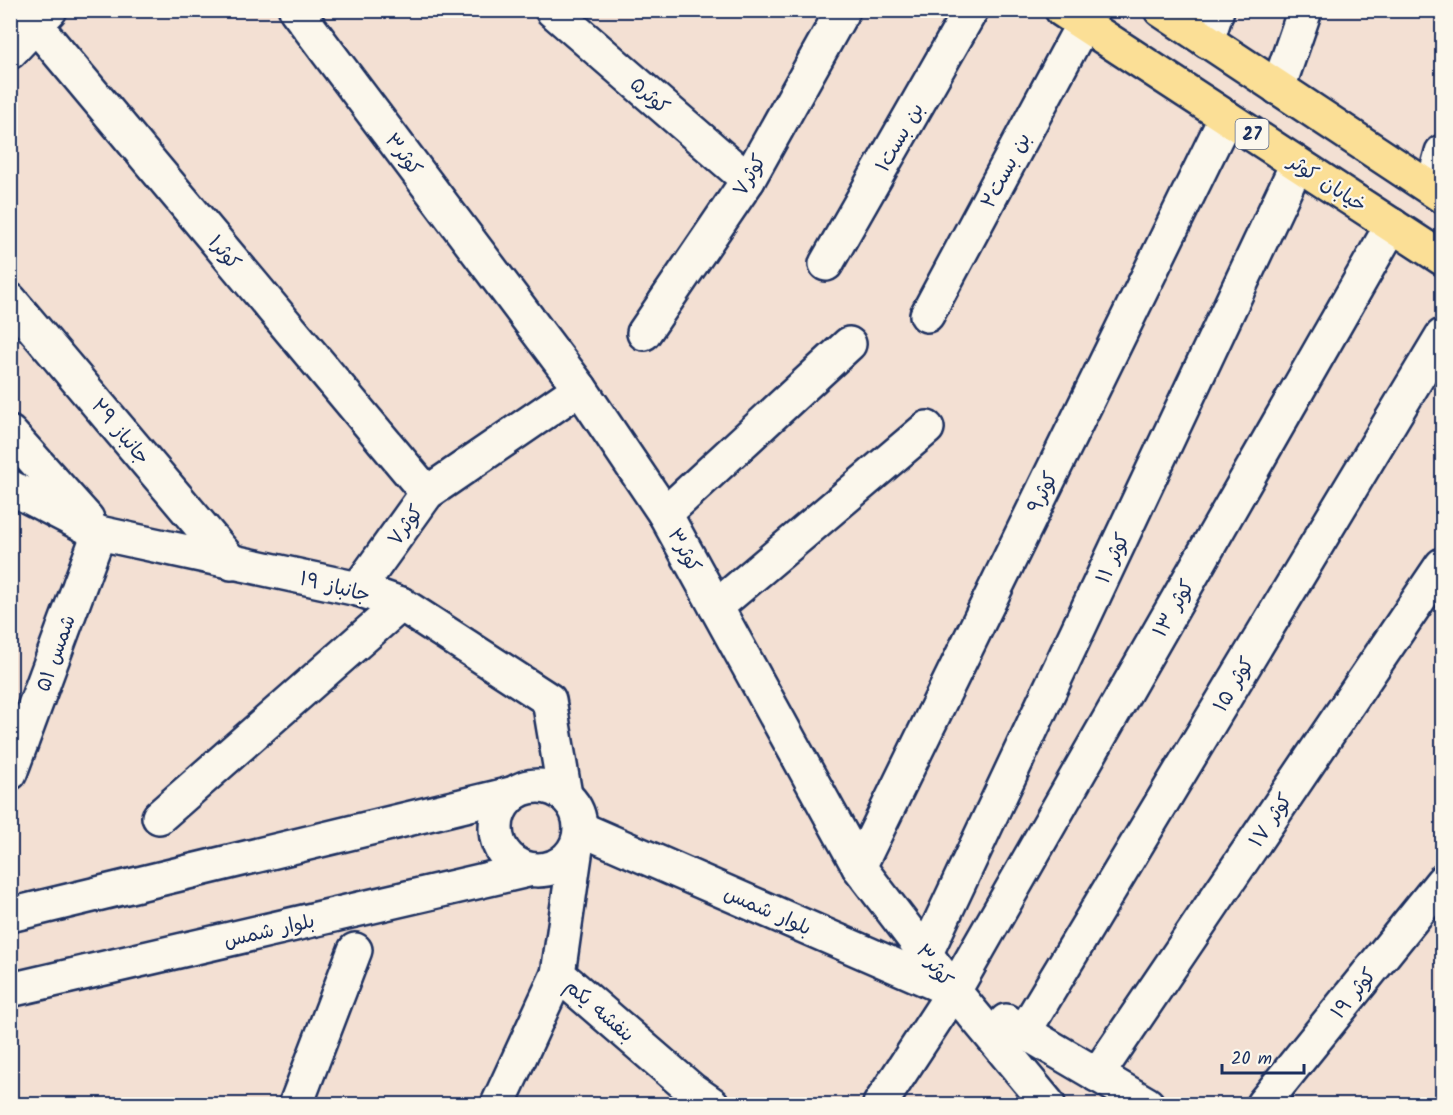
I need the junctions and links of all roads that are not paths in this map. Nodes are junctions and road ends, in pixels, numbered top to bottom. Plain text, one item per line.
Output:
1 (296, 10) edge
2 (552, 10) edge
3 (843, 10) edge
4 (971, 10) edge
5 (1161, 10) edge
6 (1305, 10) edge
7 (36, 16) edge
8 (1073, 17) edge
9 (1212, 26) edge
10 (10, 52) edge
11 (1278, 88) junction
12 (1226, 117) junction
13 (1443, 152) edge
14 (1297, 164) junction
15 (748, 180) junction
16 (1437, 192) edge
17 (1392, 225) junction
18 (1443, 258) edge
19 (826, 264) dead end
20 (10, 300) edge
21 (927, 315) dead end
22 (644, 333) dead end
23 (1443, 336) edge
24 (849, 344) dead end
25 (580, 388) junction
26 (927, 428) dead end
27 (10, 433) edge
28 (10, 487) edge
29 (427, 493) junction
30 (665, 514) junction
31 (99, 533) junction
32 (232, 563) junction
33 (1443, 565) edge
34 (358, 590) junction
35 (401, 604) junction
36 (716, 607) junction
37 (10, 773) edge
38 (512, 794) junction
39 (565, 795) junction
40 (159, 817) dead end
41 (579, 838) junction
42 (859, 867) junction
43 (528, 870) junction
44 (1443, 882) edge
45 (10, 915) edge
46 (355, 950) dead end
47 (926, 953) junction
48 (558, 974) junction
49 (10, 990) edge
50 (954, 991) junction
51 (1024, 1032) junction
52 (1097, 1075) junction
53 (696, 1100) edge
54 (296, 1104) edge
55 (498, 1104) edge
56 (880, 1104) edge
57 (1048, 1104) edge
58 (1147, 1104) edge
59 (1263, 1104) edge

1 - 25 street, کوثر۳
2 - 15 street, کوثر۵
3 - 15 street, کوثر۷
4 - 19 street, بن بست۱
5 - 9 main road
6 - 11 street
7 - 10 street
7 - 29 street, کوثر۱
8 - 12 main road, خیابان کوثر / 27
8 - 21 street, بن بست۲
9 - 11 main road
11 - 16 main road
12 - 14 main road, خیابان کوثر / 27
12 - 42 street, کوثر۹
13 - 16 street
14 - 17 main road, خیابان کوثر / 27
14 - 47 street, کوثر ۱۱
15 - 22 street, کوثر۷
17 - 18 main road, خیابان کوثر / 27
17 - 50 street, کوثر ۱۳
20 - 32 street, جانباز ۲۹
23 - 51 street, کوثر ۱۵
24 - 30 street
25 - 29 street, کوثر۷
25 - 30 street, کوثر۳
26 - 36 street
27 - 31 street
28 - 31 street, جانباز ۱۹
29 - 34 street, کوثر۷
30 - 36 street, کوثر۳
31 - 32 street, جانباز ۱۹
31 - 37 street, شمس ۵۱
32 - 34 street, جانباز ۱۹
33 - 52 street, کوثر ۱۷
34 - 35 street, جانباز ۱۹
35 - 39 street, جانباز ۱۹
35 - 40 street
36 - 42 street, کوثر۳
38 - 39 street
38 - 43 street
38 - 45 street
39 - 41 street
41 - 43 street
41 - 48 street, بنفشه یکم
41 - 50 street, بلوار شمس
42 - 47 street, کوثر۳
43 - 49 street, بلوار شمس
44 - 59 street, کوثر ۱۹
46 - 54 street
47 - 50 street, کوثر۳
48 - 53 street, بنفشه یکم
48 - 55 street
50 - 51 street, بلوار شمس
50 - 56 street, کوثر ۱۳
50 - 57 street, کوثر۳
51 - 52 street, بلوار شمس
52 - 58 street, بلوار شمس

